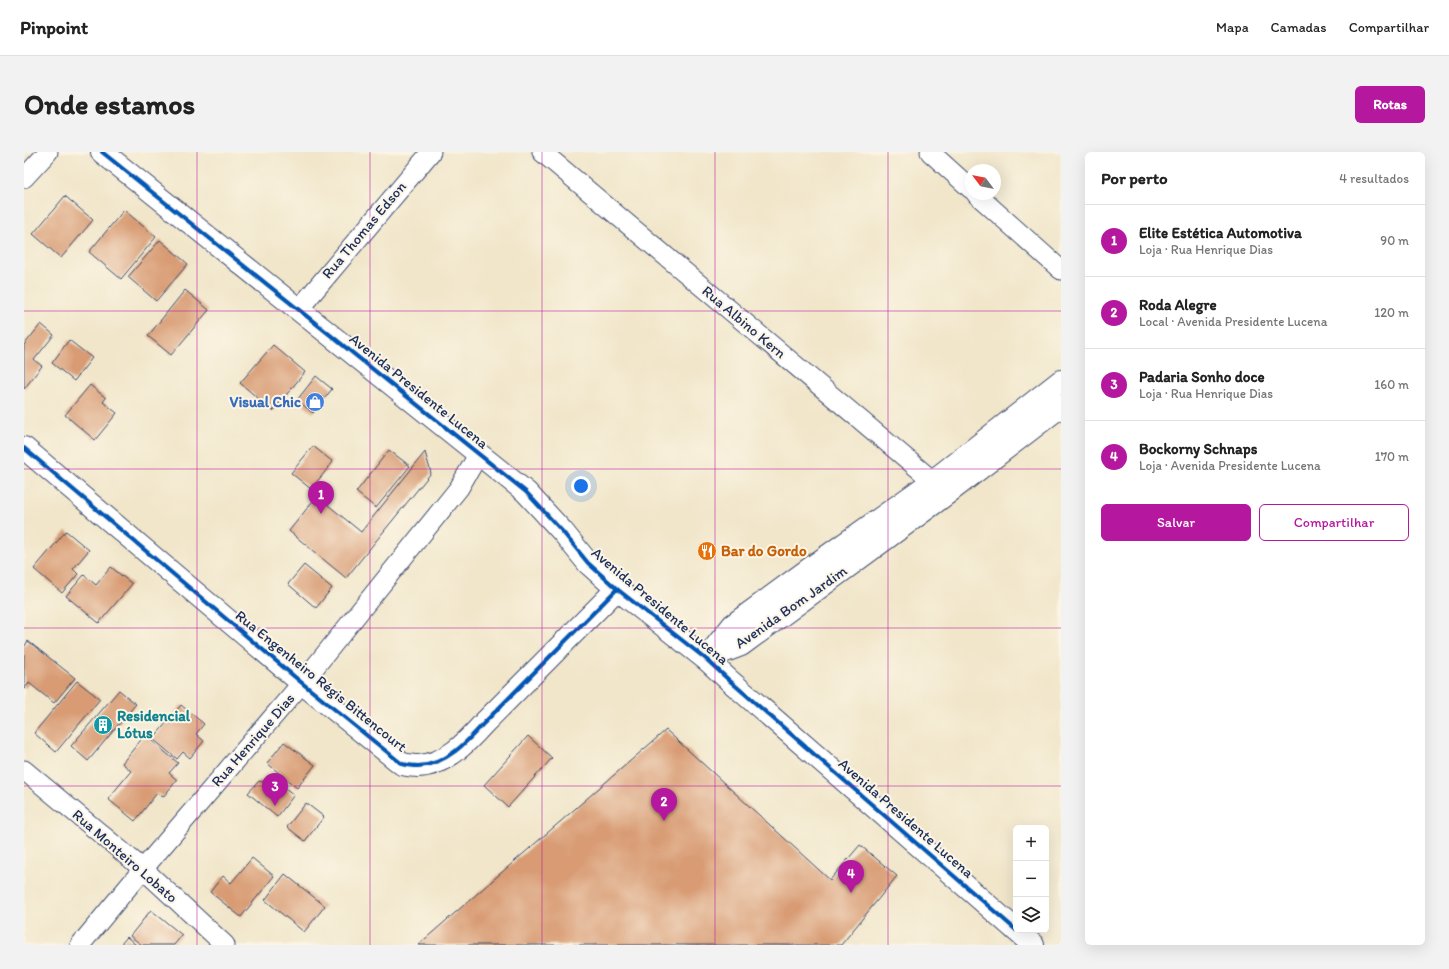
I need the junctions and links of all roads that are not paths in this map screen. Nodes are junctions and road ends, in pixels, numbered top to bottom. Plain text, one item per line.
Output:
1 (48, 152) edge
2 (102, 152) edge
3 (431, 152) edge
4 (542, 152) edge
5 (930, 152) edge
6 (24, 178) edge
7 (965, 184) edge
8 (983, 200) edge
9 (1061, 270) edge
10 (299, 309) junction
11 (1061, 381) edge
12 (1061, 406) edge
13 (24, 448) edge
14 (478, 455) junction
15 (939, 488) junction
16 (617, 589) junction
17 (706, 659) junction
18 (302, 683) junction
19 (24, 770) edge
20 (143, 869) junction
21 (1013, 927) edge
22 (1019, 933) edge
23 (80, 945) edge
24 (225, 945) edge
25 (1033, 945) edge

1 - 6 street
2 - 10 main road, Avenida Presidente Lucena
3 - 10 street, Rua Thomas Edson
4 - 15 street, Rua Albino Kern
5 - 7 street
8 - 9 street
10 - 14 main road, Avenida Presidente Lucena
11 - 15 main road, Avenida Bom Jardim
12 - 15 main road, Avenida Bom Jardim
13 - 18 main road, Rua Engenheiro Régis Bittencourt
14 - 16 main road, Avenida Presidente Lucena
14 - 18 street, Rua Henrique Dias
15 - 17 main road, Avenida Bom Jardim
16 - 17 main road, Avenida Presidente Lucena
16 - 18 main road, Rua Engenheiro Régis Bittencourt
17 - 21 main road, Avenida Presidente Lucena
18 - 20 street, Rua Henrique Dias
19 - 20 street, Rua Monteiro Lobato
20 - 23 street, Rua Henrique Dias
20 - 24 street, Rua Monteiro Lobato
22 - 25 main road, Avenida Presidente Lucena

